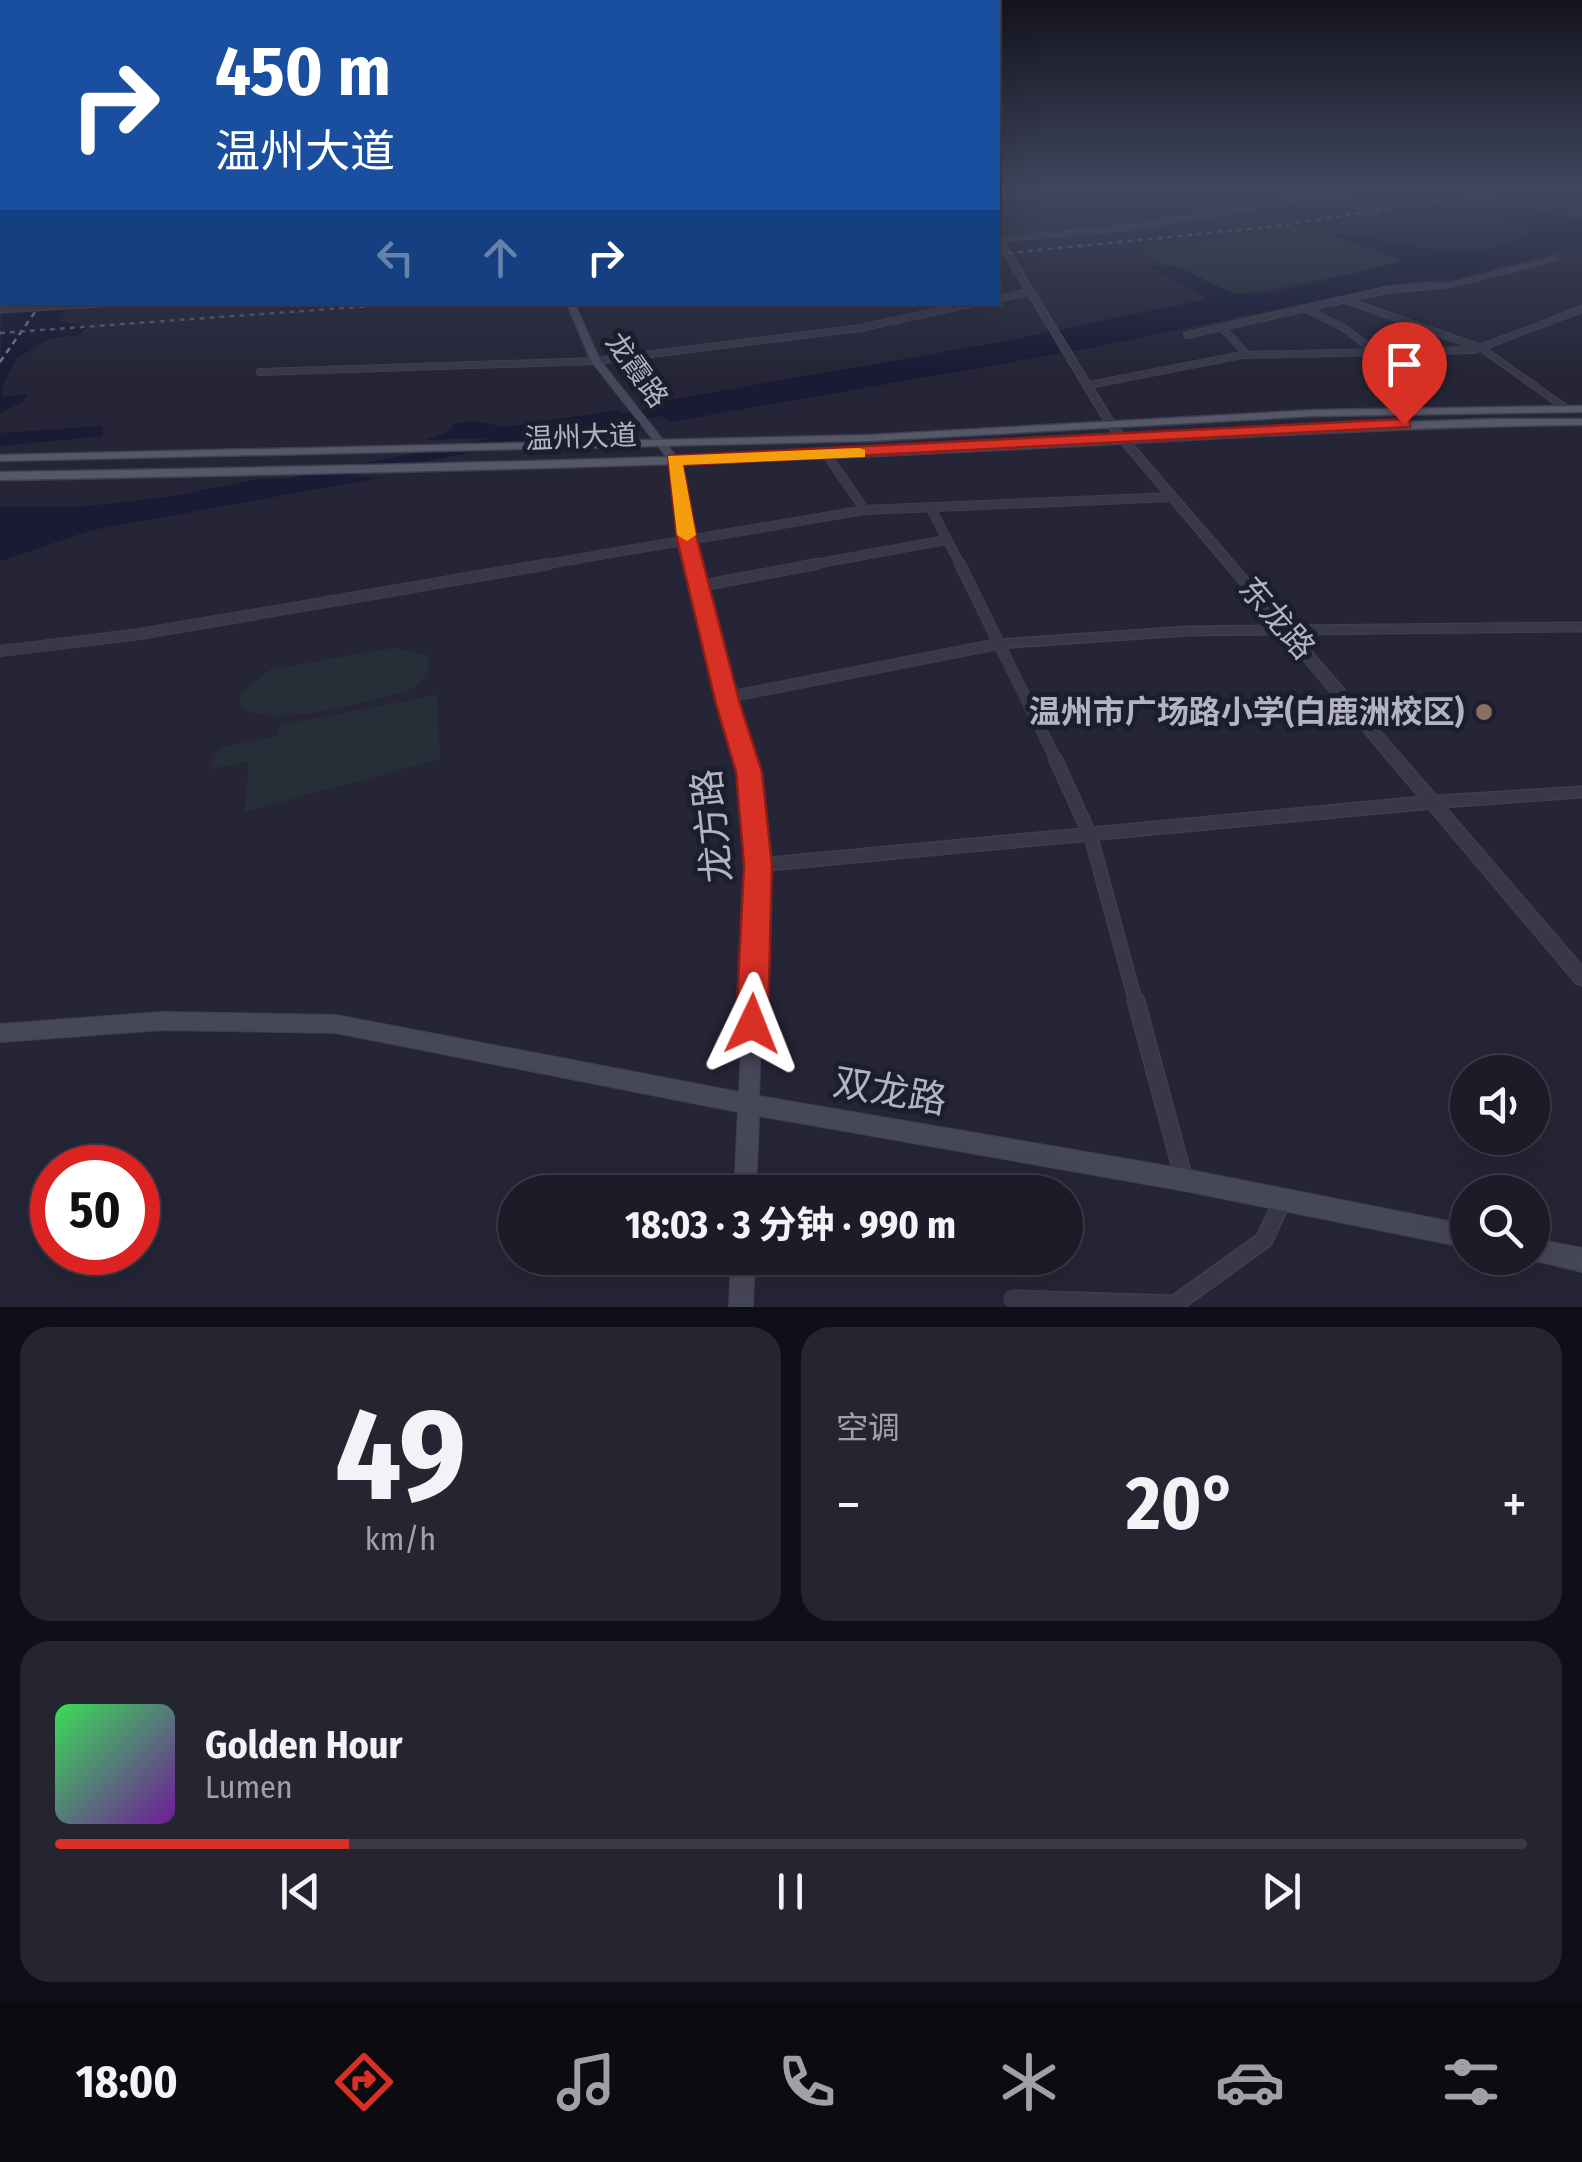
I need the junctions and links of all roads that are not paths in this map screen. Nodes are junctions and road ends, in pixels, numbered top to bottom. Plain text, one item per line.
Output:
1 (1006, 251) edge
2 (1554, 260) dead end
3 (1028, 292) junction
4 (1000, 298) edge
5 (1344, 300) junction
6 (104, 305) edge
7 (571, 305) edge
8 (965, 305) edge
9 (1582, 308) edge
10 (1306, 309) junction
11 (0, 310) edge
12 (1221, 328) junction
13 (1187, 335) dead end
14 (1480, 348) junction
15 (1376, 353) junction
16 (1248, 354) junction
17 (596, 361) junction
18 (260, 372) dead end
19 (1089, 385) junction
20 (1567, 409) junction
21 (1582, 409) edge
22 (1582, 422) edge
23 (1111, 426) junction
24 (1122, 438) junction
25 (664, 443) junction
26 (827, 455) junction
27 (1, 458) edge
28 (674, 460) junction
29 (4, 476) edge
30 (1172, 496) junction
31 (930, 508) junction
32 (866, 510) junction
33 (687, 539) junction
34 (946, 540) junction
35 (700, 586) junction
36 (1582, 627) edge
37 (1287, 629) junction
38 (998, 644) junction
39 (0, 651) edge
40 (728, 697) junction
41 (1582, 792) edge
42 (1433, 802) junction
43 (1091, 837) junction
44 (758, 865) junction
45 (1582, 978) edge
46 (0, 1033) edge
47 (749, 1104) junction
48 (747, 1175) edge
49 (1185, 1180) junction
50 (1283, 1200) junction
51 (1450, 1232) edge
52 (1550, 1254) edge
53 (1582, 1260) edge
54 (742, 1275) edge
55 (1013, 1299) dead end
56 (740, 1307) edge

1 - 3 street, 东龙路
2 - 5 street
3 - 4 street
3 - 19 street, 东龙路
5 - 10 street
5 - 14 street
6 - 11 street
7 - 17 main road, 龙霞路
8 - 17 street
9 - 14 street
10 - 12 street
10 - 15 street
12 - 13 street
12 - 16 street
14 - 15 street
14 - 20 street
15 - 16 street
16 - 19 street
17 - 18 street
17 - 25 main road, 龙霞路
19 - 23 street, 东龙路
20 - 21 main road, 温州大道
20 - 23 main road, 温州大道
22 - 24 main road, 温州大道
23 - 24 street, 东龙路
23 - 25 main road, 温州大道
24 - 26 main road, 温州大道
24 - 30 street, 东龙路
25 - 27 main road, 温州大道
25 - 28 main road, 龙霞路
26 - 28 main road, 温州大道
26 - 32 street
28 - 29 main road, 温州大道
28 - 33 main road, 龙方路
30 - 31 street
30 - 37 street, 东龙路
31 - 32 street
31 - 34 street
32 - 33 street
33 - 35 main road, 龙方路
33 - 39 street
34 - 35 street
34 - 38 street
35 - 40 main road, 龙方路
36 - 37 street
37 - 38 street
37 - 42 street, 东龙路
38 - 40 street
38 - 43 street
40 - 44 main road, 龙方路
41 - 42 street
42 - 43 street
42 - 45 street, 东龙路
43 - 44 street
43 - 49 street
44 - 47 main road, 龙方路
46 - 47 main road, 双龙路
47 - 48 main road, 龙方路
47 - 49 main road, 双龙路
49 - 50 main road, 双龙路
50 - 51 main road, 双龙路
50 - 55 street
52 - 53 main road
54 - 56 main road

